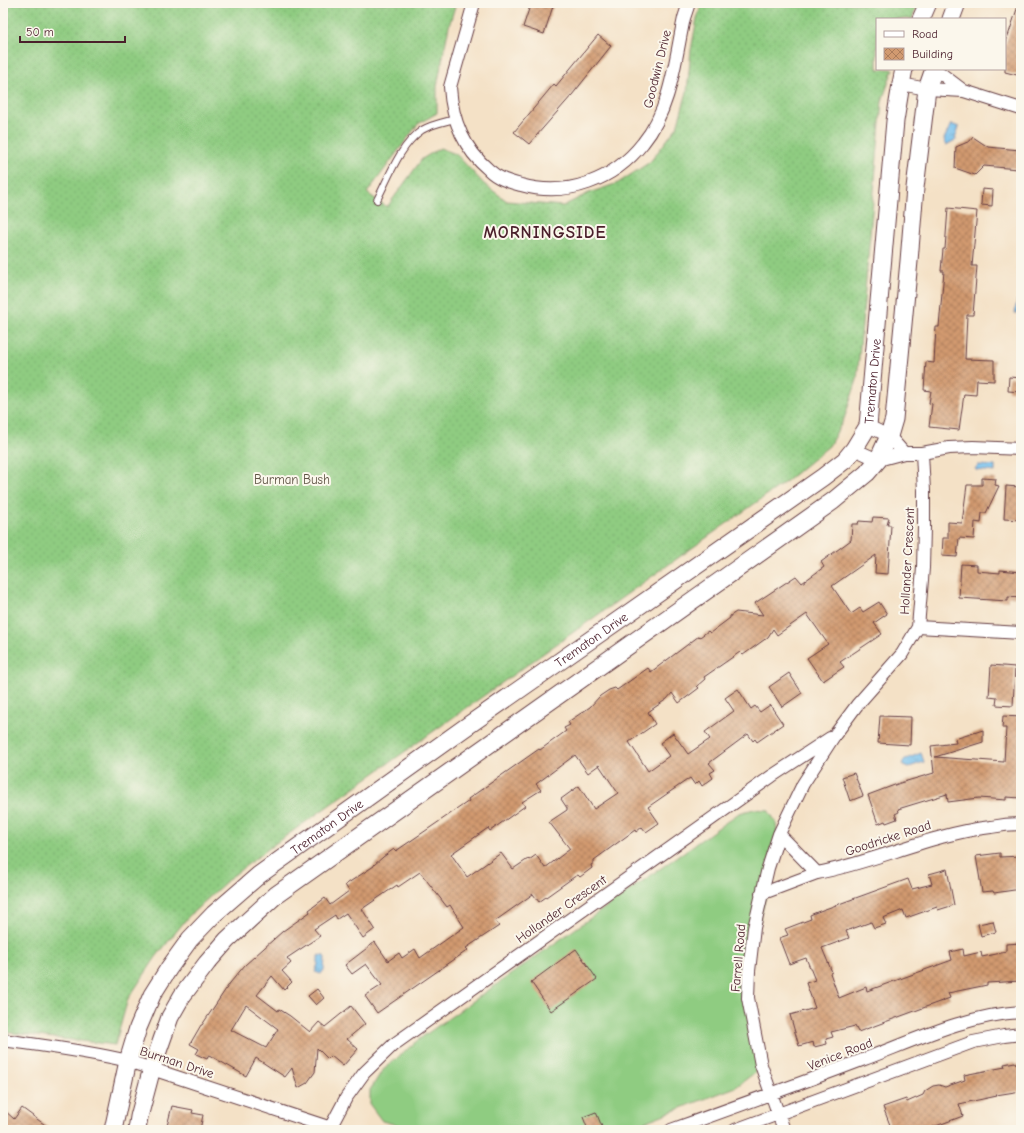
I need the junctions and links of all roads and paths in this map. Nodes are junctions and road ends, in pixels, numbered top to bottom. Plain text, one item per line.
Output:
1 (474, 3) edge
2 (689, 3) edge
3 (928, 3) edge
4 (957, 3) edge
5 (922, 18) edge
6 (951, 18) edge
7 (935, 70) edge
8 (936, 70) edge
9 (902, 77) edge
10 (927, 89) junction
11 (964, 90) junction
12 (1021, 109) edge
13 (455, 119) junction
14 (377, 200) dead end
15 (883, 261) junction
16 (909, 261) junction
17 (868, 426) junction
18 (889, 436) junction
19 (854, 449) junction
20 (1021, 449) edge
21 (904, 453) junction
22 (922, 454) junction
23 (878, 460) junction
24 (744, 532) junction
25 (759, 553) junction
26 (615, 623) junction
27 (918, 627) junction
28 (1021, 634) edge
29 (629, 644) junction
30 (522, 688) junction
31 (536, 711) junction
32 (834, 736) junction
33 (404, 772) junction
34 (419, 794) junction
35 (1021, 824) edge
36 (779, 834) junction
37 (817, 873) junction
38 (259, 875) junction
39 (761, 894) junction
40 (276, 895) junction
41 (1021, 1012) edge
42 (967, 1021) junction
43 (1021, 1034) edge
44 (3, 1040) edge
45 (973, 1042) junction
46 (128, 1061) junction
47 (152, 1068) junction
48 (771, 1095) junction
49 (778, 1114) junction
50 (333, 1129) edge
51 (113, 1130) edge
52 (137, 1130) edge
53 (671, 1130) edge
54 (735, 1130) edge
55 (784, 1130) edge

1 - 13 street
2 - 13 street, Goodwin Drive
3 - 5 street
4 - 6 street
7 - 10 street, Trematon Drive
8 - 11 street
9 - 10 street
9 - 15 street, Trematon Drive
10 - 11 street
10 - 16 street, Trematon Drive
11 - 12 street
13 - 14 lane
15 - 16 street
15 - 17 street, Trematon Drive
16 - 18 street, Trematon Drive
17 - 18 street
17 - 19 street, Trematon Drive
18 - 21 street
18 - 23 street, Trematon Drive
19 - 23 street
19 - 24 street, Trematon Drive
20 - 22 street
21 - 22 street
21 - 23 street
22 - 27 street, Hollander Crescent
23 - 25 street, Trematon Drive
24 - 25 street
24 - 26 street, Trematon Drive
25 - 29 street, Trematon Drive
26 - 29 street
26 - 30 street, Trematon Drive
27 - 28 street
27 - 32 street, Hollander Crescent
29 - 31 street, Trematon Drive
30 - 31 street
30 - 33 street, Trematon Drive
31 - 34 street, Trematon Drive
32 - 36 street, Hollander Crescent
32 - 50 street, Hollander Crescent
33 - 34 street
33 - 38 street, Trematon Drive
34 - 40 street, Trematon Drive
35 - 37 street, Goodricke Road
36 - 37 street
36 - 39 street, Farrell Road
37 - 39 street, Goodricke Road
38 - 40 street
38 - 46 street, Trematon Drive
39 - 48 street, Farrell Road
40 - 47 street, Trematon Drive
41 - 42 street, Venice Road
42 - 45 street
42 - 48 street, Venice Road
43 - 45 street
44 - 46 street, Burman Drive
45 - 49 street
46 - 47 street, Burman Drive
46 - 51 street, Trematon Drive
47 - 50 street, Burman Drive
47 - 52 street, Trematon Drive
48 - 49 street, Farrell Road
48 - 53 street, Venice Road
49 - 54 street
49 - 55 street, Farrell Road

